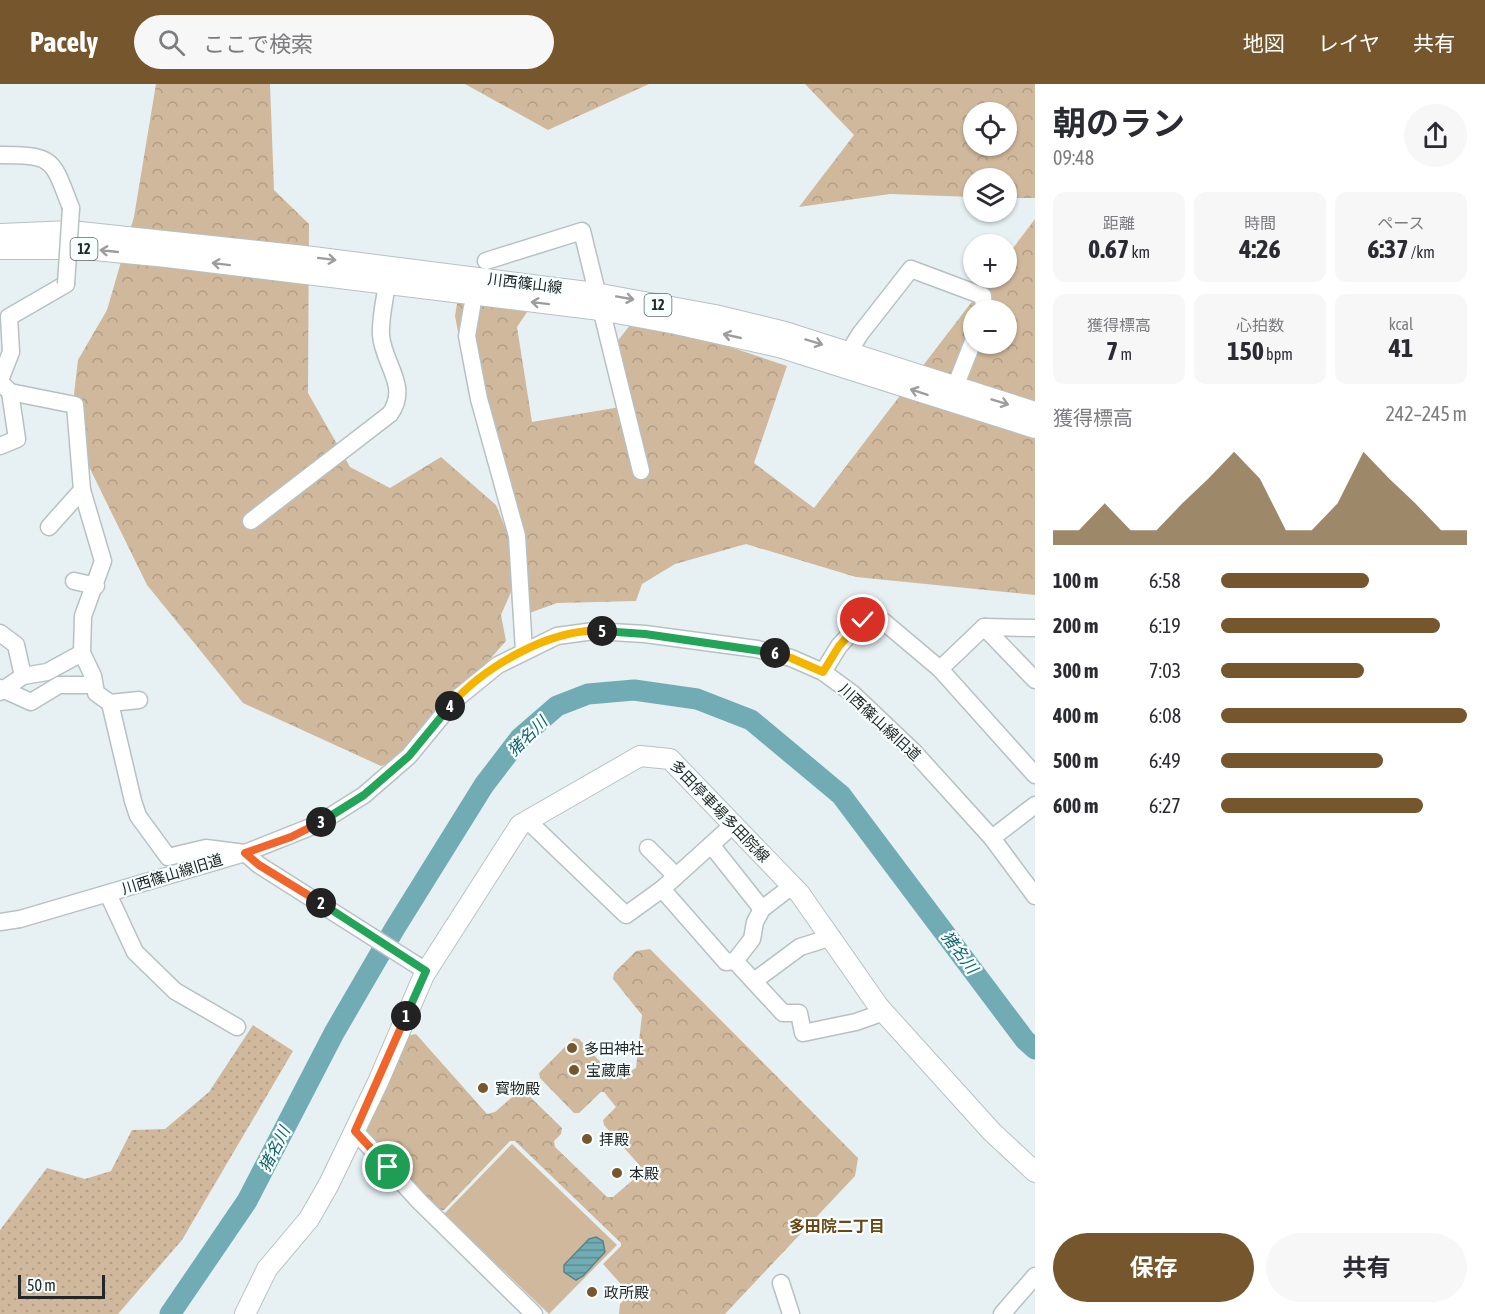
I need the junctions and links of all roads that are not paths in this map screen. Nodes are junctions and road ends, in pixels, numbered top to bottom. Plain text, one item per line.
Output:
1 (0, 155) edge
2 (0, 234) edge
3 (0, 249) edge
4 (164, 249) junction
5 (486, 261) dead end
6 (272, 262) junction
7 (387, 284) junction
8 (983, 300) edge
9 (598, 302) junction
10 (472, 307) dead end
11 (849, 352) junction
12 (968, 354) edge
13 (3, 385) edge
14 (955, 387) junction
15 (1035, 412) edge
16 (1035, 428) edge
17 (0, 446) edge
18 (641, 471) dead end
19 (82, 490) junction
20 (251, 521) dead end
21 (49, 527) dead end
22 (75, 581) dead end
23 (96, 586) junction
24 (984, 627) junction
25 (1035, 628) edge
26 (0, 633) edge
27 (524, 651) junction
28 (82, 653) junction
29 (940, 669) junction
30 (823, 672) junction
31 (23, 676) junction
32 (1035, 680) edge
33 (94, 684) junction
34 (0, 689) edge
35 (138, 700) dead end
36 (110, 703) junction
37 (1035, 775) edge
38 (1035, 805) edge
39 (526, 820) junction
40 (734, 824) junction
41 (992, 838) junction
42 (712, 846) junction
43 (648, 848) dead end
44 (245, 853) junction
45 (676, 876) junction
46 (792, 886) junction
47 (662, 889) junction
48 (108, 894) junction
49 (1035, 896) edge
50 (762, 909) junction
51 (0, 922) edge
52 (832, 937) junction
53 (735, 961) junction
54 (420, 967) junction
55 (754, 981) junction
56 (884, 1012) junction
57 (237, 1027) dead end
58 (355, 1131) junction
59 (1035, 1172) edge
60 (1035, 1276) edge
61 (781, 1283) dead end
62 (783, 1308) edge
63 (245, 1314) edge
64 (534, 1314) edge
65 (1002, 1314) edge

1 - 13 street, bridge
2 - 4 main road, 川西篠山線 / 12
4 -> 3 main road, 川西篠山線 / 12
4 - 6 main road, 川西篠山線 / 12
5 - 9 street
6 - 7 main road, 川西篠山線 / 12
6 -> 9 main road, 川西篠山線 / 12
9 -> 7 main road, 川西篠山線 / 12
7 - 20 street
8 - 11 street
9 -> 11 main road, 川西篠山線 / 12
16 -> 9 main road, 川西篠山線 / 12
9 - 18 street
10 - 27 street
11 - 14 main road, 川西篠山線 / 12
12 - 14 street
13 - 17 street
13 - 19 street
14 -> 15 main road, 川西篠山線 / 12
19 - 21 street
19 - 23 street
22 - 23 street
23 - 28 street
24 - 25 street
24 - 29 street
24 - 32 street
26 - 31 street
27 - 30 street, 川西篠山線旧道
27 - 44 street, 川西篠山線旧道
28 - 31 street
28 - 33 street
29 - 30 street
29 - 37 street
30 - 41 street, 川西篠山線旧道
31 - 34 street
33 - 34 street
33 - 36 street
35 - 36 street
36 - 44 street
38 - 41 street
39 - 40 main road, 多田停車場多田院線
39 - 47 street
39 - 54 main road, 多田停車場多田院線
40 - 42 street
40 - 46 main road, 多田停車場多田院線
41 - 49 street, 川西篠山線旧道
42 - 45 street
42 - 50 street
43 - 45 street
44 - 48 street, 川西篠山線旧道
44 - 54 street
45 - 47 street
46 - 50 street
46 - 52 main road, 多田停車場多田院線
47 - 53 street
48 - 51 street, 川西篠山線旧道
48 - 57 street
50 - 53 street
52 - 55 street
52 - 56 main road, 多田停車場多田院線
53 - 55 street
54 - 58 main road, 多田停車場多田院線
55 - 56 street
56 - 59 main road, 多田停車場多田院線
58 - 63 main road, 多田停車場多田院線
58 - 64 street
60 - 65 street
61 - 62 street

